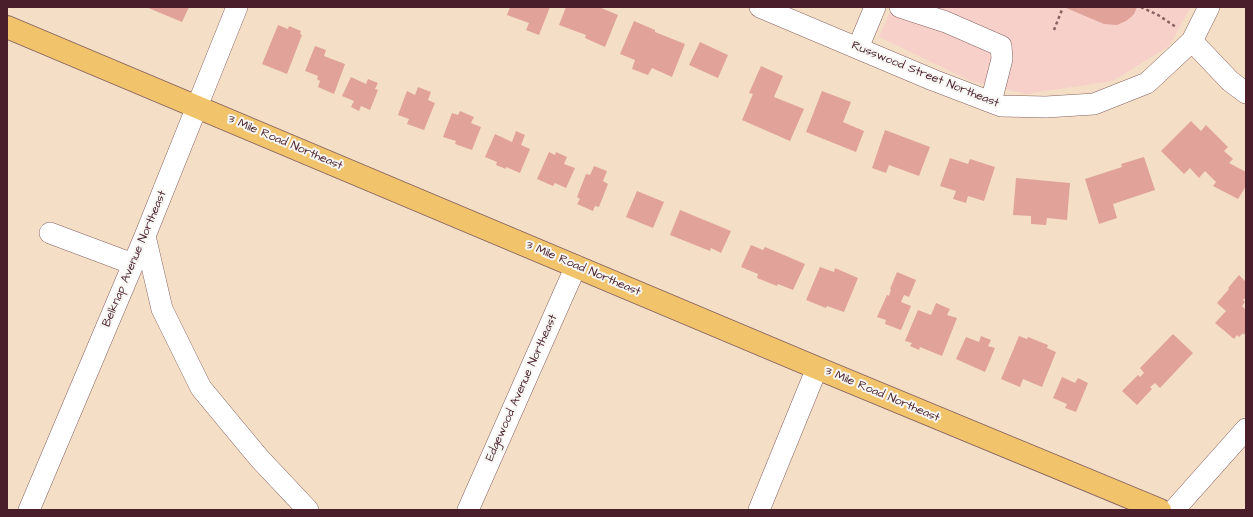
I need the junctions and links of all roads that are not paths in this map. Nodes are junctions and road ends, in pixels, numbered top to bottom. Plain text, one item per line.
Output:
1 (237, 7) edge
2 (760, 7) edge
3 (876, 7) edge
4 (900, 7) edge
5 (1209, 7) edge
6 (7, 27) edge
7 (1192, 40) junction
8 (858, 48) junction
9 (1246, 93) edge
10 (991, 102) junction
11 (197, 106) junction
12 (50, 233) dead end
13 (145, 236) junction
14 (133, 264) junction
15 (576, 266) junction
16 (817, 368) junction
17 (1246, 429) edge
18 (29, 510) edge
19 (308, 510) edge
20 (468, 510) edge
21 (759, 510) edge
22 (1160, 510) edge
23 (1174, 510) edge

1 - 11 street, Belknap Avenue Northeast
2 - 8 street, Russwood Street Northeast
3 - 8 street
4 - 10 street
5 - 7 street, Russwood Street Northeast
6 - 11 main road, 3 Mile Road Northeast
7 - 9 street
7 - 10 street, Russwood Street Northeast
8 - 10 street, Russwood Street Northeast
11 - 13 street, Belknap Avenue Northeast
11 - 15 main road, 3 Mile Road Northeast
12 - 14 street
13 - 14 street, Belknap Avenue Northeast
13 - 19 street
14 - 18 street, Belknap Avenue Northeast
15 - 16 main road, 3 Mile Road Northeast
15 - 20 street, Edgewood Avenue Northeast
16 - 21 street
16 - 22 main road, 3 Mile Road Northeast
17 - 23 street

